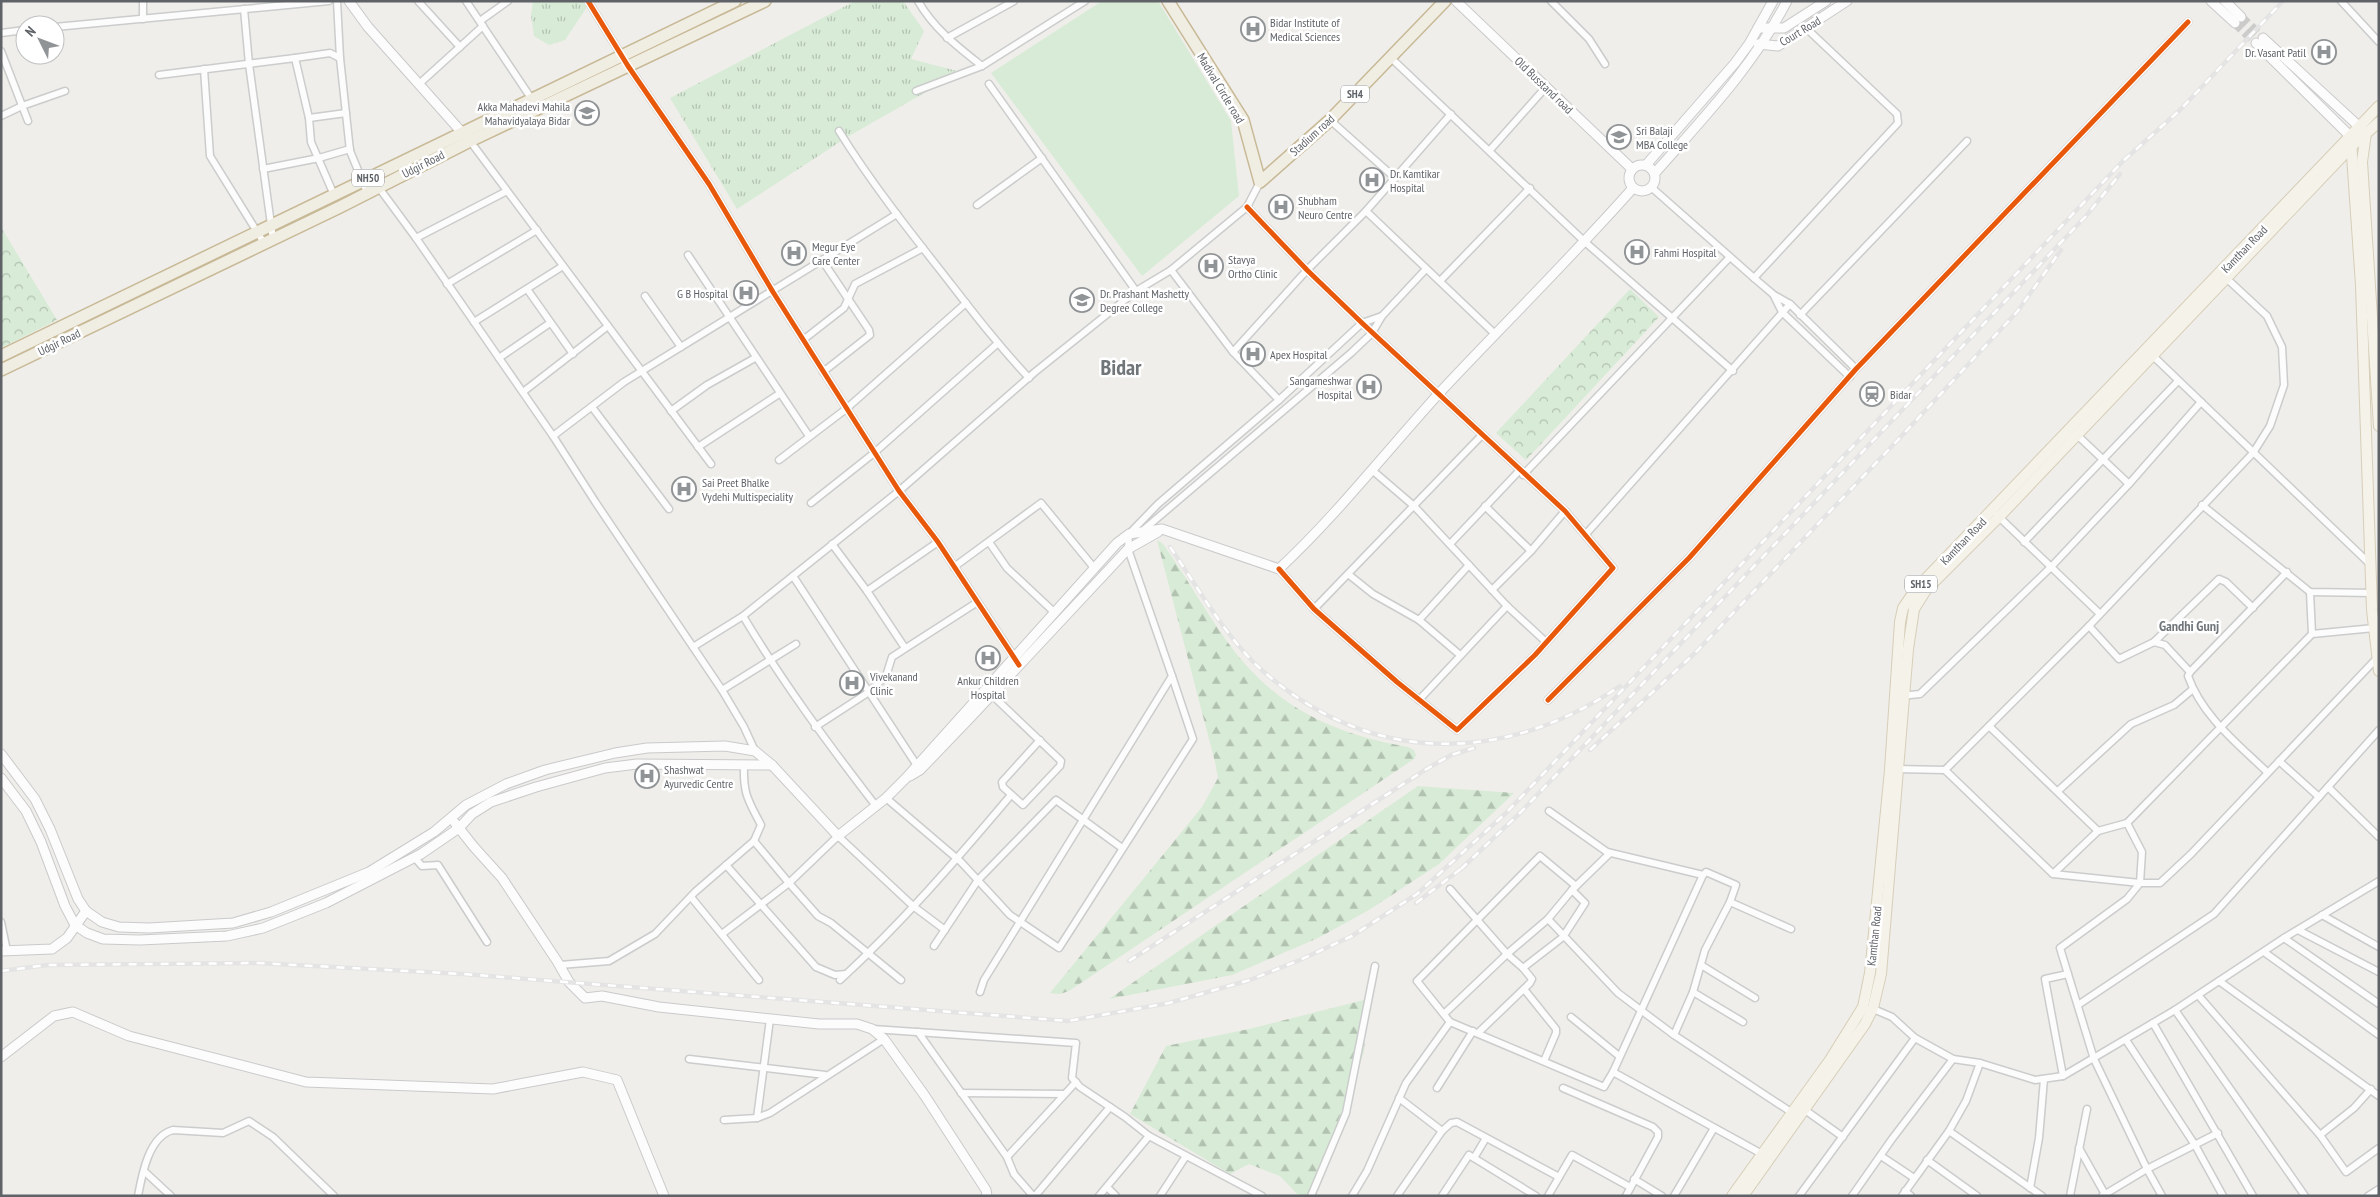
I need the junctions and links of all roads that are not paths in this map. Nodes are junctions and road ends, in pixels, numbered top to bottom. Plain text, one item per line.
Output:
1 (144, 1) edge
2 (329, 1) edge
3 (337, 1) edge
4 (349, 1) edge
5 (418, 1) edge
6 (466, 1) edge
7 (508, 1) edge
8 (588, 1) edge
9 (735, 1) edge
10 (765, 1) edge
11 (918, 1) edge
12 (1014, 1) edge
13 (1085, 1) edge
14 (1168, 1) edge
15 (1445, 1) edge
16 (1456, 1) edge
17 (1552, 1) edge
18 (1773, 1) edge
19 (1787, 1) edge
20 (1826, 1) edge
21 (1847, 1) edge
22 (2211, 1) edge
23 (2225, 1) edge
24 (2341, 1) edge
25 (302, 2) edge
26 (244, 10) junction
27 (143, 19) junction
28 (2188, 22) dead end
29 (1, 24) edge
30 (481, 24) junction
31 (65, 27) edge
32 (1758, 28) junction
33 (1806, 28) junction
34 (1772, 29) junction
35 (15, 31) edge
36 (2, 32) edge
37 (947, 38) junction
38 (2379, 42) edge
39 (1749, 44) junction
40 (1762, 44) junction
41 (460, 47) junction
42 (2, 53) edge
43 (622, 55) junction
44 (1390, 57) junction
45 (295, 58) junction
46 (340, 58) junction
47 (249, 64) junction
48 (1604, 64) dead end
49 (628, 66) junction
50 (982, 66) junction
51 (204, 69) junction
52 (159, 75) dead end
53 (419, 84) junction
54 (989, 84) dead end
55 (1546, 87) junction
56 (65, 91) dead end
57 (916, 91) dead end
58 (531, 98) junction
59 (22, 106) junction
60 (2379, 106) edge
61 (346, 113) junction
62 (1451, 114) junction
63 (1, 116) edge
64 (2369, 116) junction
65 (309, 118) junction
66 (1330, 120) junction
67 (28, 121) dead end
68 (2378, 123) edge
69 (839, 130) dead end
70 (2362, 130) junction
71 (466, 136) junction
72 (2351, 140) junction
73 (1967, 141) dead end
74 (350, 149) junction
75 (1490, 150) junction
76 (319, 158) junction
77 (1042, 158) junction
78 (1646, 165) junction
79 (262, 169) junction
80 (1632, 169) junction
81 (1655, 173) junction
82 (1395, 178) junction
83 (367, 179) junction
84 (1260, 182) junction
85 (378, 187) junction
86 (1651, 187) junction
87 (1530, 188) junction
88 (1633, 188) junction
89 (507, 191) junction
90 (367, 192) junction
91 (334, 195) junction
92 (977, 205) dead end
93 (1247, 207) junction
94 (1366, 211) junction
95 (897, 214) junction
96 (271, 226) junction
97 (537, 230) junction
98 (258, 232) junction
99 (416, 238) junction
100 (269, 241) junction
101 (1585, 242) junction
102 (923, 248) junction
103 (688, 255) dead end
104 (1730, 257) junction
105 (822, 260) junction
106 (563, 266) junction
107 (1426, 269) junction
108 (1171, 270) junction
109 (1307, 270) junction
110 (2224, 276) junction
111 (1754, 278) junction
112 (1440, 281) junction
113 (447, 284) junction
114 (527, 289) junction
115 (1136, 291) junction
116 (773, 292) junction
117 (1774, 294) junction
118 (645, 296) dead end
119 (848, 300) junction
120 (966, 304) junction
121 (1790, 304) junction
122 (1782, 312) junction
123 (1800, 315) junction
124 (1382, 316) junction
125 (1673, 317) junction
126 (728, 318) junction
127 (474, 322) junction
128 (550, 323) junction
129 (1362, 323) junction
130 (608, 326) junction
131 (1372, 333) junction
132 (1496, 335) junction
133 (802, 340) junction
134 (996, 344) junction
135 (681, 347) junction
136 (2377, 348) edge
137 (1233, 352) junction
138 (2149, 353) junction
139 (573, 354) junction
140 (1, 356) edge
141 (499, 358) junction
142 (755, 358) junction
143 (1856, 369) junction
144 (1, 370) edge
145 (1733, 371) junction
146 (642, 372) junction
147 (823, 372) junction
148 (1850, 376) junction
149 (1029, 378) junction
150 (2178, 380) junction
151 (523, 392) junction
152 (778, 394) junction
153 (1439, 394) junction
154 (1279, 400) junction
155 (2201, 402) junction
156 (592, 407) junction
157 (846, 409) junction
158 (671, 411) junction
159 (2379, 426) edge
160 (2076, 434) junction
161 (1482, 435) junction
162 (553, 436) junction
163 (809, 436) junction
164 (698, 447) junction
165 (2253, 452) junction
166 (874, 453) junction
167 (779, 460) dead end
168 (2104, 460) junction
169 (711, 464) dead end
170 (1372, 470) junction
171 (1521, 473) junction
172 (2129, 484) junction
173 (899, 491) junction
174 (811, 503) dead end
175 (2202, 505) junction
176 (1414, 506) junction
177 (1485, 506) junction
178 (669, 509) dead end
179 (1565, 512) junction
180 (1996, 514) junction
181 (1162, 529) junction
182 (1141, 532) junction
183 (1129, 534) junction
184 (1586, 534) junction
185 (938, 542) junction
186 (989, 542) junction
187 (2024, 542) junction
188 (1138, 543) junction
189 (832, 544) junction
190 (1450, 544) junction
191 (1128, 549) junction
192 (1531, 551) junction
193 (1469, 565) junction
194 (2372, 566) junction
195 (954, 567) junction
196 (2051, 567) junction
197 (1095, 569) junction
198 (1279, 569) junction
199 (2287, 572) junction
200 (1348, 574) junction
201 (793, 576) junction
202 (1492, 590) junction
203 (867, 591) junction
204 (2310, 592) junction
205 (2372, 593) junction
206 (976, 603) junction
207 (1507, 606) junction
208 (2253, 608) junction
209 (1314, 609) junction
210 (2376, 609) edge
211 (1055, 613) junction
212 (2099, 613) junction
213 (744, 616) junction
214 (1419, 620) junction
215 (2089, 626) junction
216 (2374, 628) junction
217 (2312, 634) junction
218 (1546, 642) junction
219 (2154, 642) junction
220 (796, 644) dead end
221 (693, 647) junction
222 (905, 648) junction
223 (1460, 654) junction
224 (2377, 658) junction
225 (770, 660) junction
226 (1017, 662) junction
227 (2379, 671) edge
228 (2190, 672) junction
229 (1172, 676) junction
230 (2193, 689) junction
231 (722, 690) junction
232 (869, 692) junction
233 (992, 695) junction
234 (1900, 696) junction
235 (1419, 700) junction
236 (1548, 700) dead end
237 (1989, 726) junction
238 (815, 727) junction
239 (2220, 727) junction
240 (2379, 730) edge
241 (1040, 740) junction
242 (755, 751) junction
243 (3, 758) edge
244 (2279, 761) junction
245 (744, 765) junction
246 (772, 765) junction
247 (918, 767) junction
248 (1894, 770) junction
249 (1945, 770) junction
250 (2267, 772) junction
251 (1, 778) edge
252 (2328, 787) junction
253 (2058, 791) junction
254 (1011, 795) junction
255 (2319, 797) junction
256 (886, 798) junction
257 (876, 806) junction
258 (1549, 811) dead end
259 (451, 818) junction
260 (1082, 821) junction
261 (2127, 823) junction
262 (459, 828) junction
263 (2098, 831) junction
264 (838, 836) junction
265 (2379, 837) edge
266 (754, 841) junction
267 (1122, 848) junction
268 (1610, 853) junction
269 (414, 858) junction
270 (957, 859) junction
271 (726, 865) junction
272 (2053, 874) junction
273 (1704, 875) junction
274 (978, 880) junction
275 (2379, 881) edge
276 (789, 883) junction
277 (2140, 883) junction
278 (1574, 888) junction
279 (1450, 889) dead end
280 (690, 897) junction
281 (1730, 902) junction
282 (760, 903) junction
283 (913, 906) junction
284 (86, 911) junction
285 (2322, 915) junction
286 (1476, 919) junction
287 (1548, 919) junction
288 (1, 922) edge
289 (1020, 922) junction
290 (75, 925) junction
291 (1791, 929) dead end
292 (945, 930) junction
293 (2298, 930) junction
294 (722, 934) junction
295 (1563, 937) junction
296 (2284, 938) junction
297 (486, 942) dead end
298 (934, 946) dead end
299 (2379, 947) edge
300 (4, 951) edge
301 (2264, 952) junction
302 (1507, 954) junction
303 (868, 955) junction
304 (560, 965) junction
305 (1701, 965) junction
306 (1375, 966) dead end
307 (1523, 968) junction
308 (2379, 972) edge
309 (846, 974) junction
310 (2068, 974) junction
311 (759, 980) dead end
312 (840, 980) dead end
313 (901, 980) dead end
314 (2219, 981) junction
315 (1524, 989) junction
316 (980, 992) dead end
317 (1693, 992) junction
318 (2198, 995) junction
319 (1755, 998) dead end
320 (2379, 1004) edge
321 (2078, 1005) junction
322 (1868, 1008) junction
323 (1640, 1010) junction
324 (2175, 1010) junction
325 (1444, 1014) junction
326 (1571, 1016) dead end
327 (770, 1019) junction
328 (1450, 1022) junction
329 (1743, 1022) dead end
330 (2154, 1023) junction
331 (872, 1029) junction
332 (918, 1032) junction
333 (1476, 1032) junction
334 (1674, 1035) junction
335 (2379, 1035) edge
336 (1916, 1038) junction
337 (884, 1039) junction
338 (2126, 1040) junction
339 (1619, 1056) junction
340 (1, 1057) edge
341 (689, 1059) dead end
342 (1953, 1059) junction
343 (2094, 1059) junction
344 (1544, 1061) junction
345 (1980, 1063) junction
346 (765, 1068) junction
347 (1613, 1072) junction
348 (825, 1076) junction
349 (2064, 1076) junction
350 (2044, 1079) junction
351 (1076, 1082) junction
352 (1437, 1088) dead end
353 (1563, 1088) dead end
354 (2371, 1089) junction
355 (961, 1093) junction
356 (1064, 1094) junction
357 (2379, 1096) edge
358 (1400, 1098) junction
359 (1110, 1107) junction
360 (2087, 1109) dead end
361 (1799, 1114) junction
362 (757, 1118) junction
363 (724, 1120) dead end
364 (1714, 1128) junction
365 (1442, 1131) junction
366 (1949, 1131) junction
367 (2218, 1133) junction
368 (2320, 1135) junction
369 (1149, 1136) junction
370 (1842, 1137) junction
371 (1486, 1138) junction
372 (2195, 1145) junction
373 (2079, 1148) junction
374 (2379, 1148) edge
375 (1762, 1154) junction
376 (1186, 1156) junction
377 (1881, 1156) junction
378 (1006, 1157) junction
379 (1474, 1158) junction
380 (1928, 1160) junction
381 (2147, 1169) junction
382 (144, 1171) junction
383 (1559, 1177) junction
384 (1914, 1178) junction
385 (1634, 1179) junction
386 (1107, 1187) junction
387 (1630, 1187) junction
388 (1247, 1188) junction
389 (2030, 1188) junction
390 (2379, 1189) edge
391 (1741, 1194) edge
392 (1904, 1194) edge
393 (1163, 1195) edge
394 (2104, 1195) edge
395 (138, 1196) edge
396 (171, 1196) edge
397 (334, 1196) edge
398 (664, 1196) edge
399 (988, 1196) edge
400 (1034, 1196) edge
401 (1099, 1196) edge
402 (1116, 1196) edge
403 (1244, 1196) edge
404 (1262, 1196) edge
405 (1312, 1196) edge
406 (1352, 1196) edge
407 (1397, 1196) edge
408 (1442, 1196) edge
409 (1536, 1196) edge
410 (1548, 1196) edge
411 (1626, 1196) edge
412 (1662, 1196) edge
413 (1674, 1196) edge
414 (1799, 1196) edge
415 (1852, 1196) edge
416 (1911, 1196) edge
417 (1976, 1196) edge
418 (2042, 1196) edge
419 (2070, 1196) edge
420 (2162, 1196) edge
421 (2223, 1196) edge
422 (2253, 1196) edge
423 (2305, 1196) edge
424 (2368, 1196) edge

1 - 27 street
2 - 25 street
3 - 46 street
4 - 53 main road
5 - 41 street
6 - 30 street
7 - 30 street
8 - 43 street
9 - 43 highway, Udgir Road / NH50
10 - 49 highway, Udgir Road / NH50
11 - 37 street
12 - 37 street
13 - 50 street
14 - 84 highway, Madival Circle road
15 - 44 highway, Stadium road / SH4
16 - 55 main road, Old Busstand road
17 - 48 street
18 - 32 main road
19 - 34 main road
20 - 34 main road
21 - 33 main road, Court Road
22 - 23 main road
24 - 38 street
25 - 26 street
26 - 27 street
26 - 47 street
27 - 31 street
28 - 143 street
29 - 36 street
30 - 41 street
30 - 58 street
32 - 34 main road
32 - 39 main road
33 - 40 main road, Court Road
33 - 111 street
34 - 40 main road
35 - 36 street
37 - 50 street
39 - 40 main road, Court Road
39 - 78 main road
40 - 81 main road
41 - 53 street
42 - 59 street
43 - 49 street
43 - 58 highway, Udgir Road / NH50
44 - 62 street
44 - 66 highway, Stadium road / SH4
45 - 46 street
45 - 47 street
45 - 65 street
46 - 61 street
47 - 51 street
47 - 79 street
49 - 71 highway, Udgir Road / NH50
49 - 116 street
50 - 57 street
51 - 52 street
51 - 98 street
53 - 71 main road
54 - 77 street
55 - 75 street
55 - 80 main road, Old Busstand road
56 - 59 street
58 - 71 highway, Udgir Road / NH50
59 - 63 street
59 - 67 street
60 - 64 main road, Kamthan Road / SH15
61 - 65 street
61 - 74 street
62 - 75 street
62 - 82 street
64 - 68 street
64 - 70 main road, Kamthan Road / SH15
65 - 76 street
66 - 82 street
66 - 84 highway, Stadium road / SH4
68 - 70 main road, Kamthan Road / SH15
69 - 95 street
70 - 72 main road, Kamthan Road / SH15
70 - 72 main road
70 - 136 main road
71 - 83 highway, Udgir Road / NH50
71 - 85 highway, Udgir Road / NH50
71 - 89 street
72 - 110 main road, Kamthan Road / SH15
72 - 194 main road
73 - 123 street
74 - 76 street
74 - 83 street
75 - 87 street
76 - 79 street
76 - 91 street
77 - 92 street
77 - 115 street
78 - 80 main road
78 - 81 main road
79 - 96 street
80 - 88 main road
81 - 86 main road
82 - 94 street
83 - 85 street
83 - 90 street
83 - 91 highway, Udgir Road / NH50
84 - 93 street
85 - 90 highway, Udgir Road / NH50
85 - 99 street
86 - 88 main road
86 - 104 street
87 - 101 street
87 - 112 street
88 - 101 main road
89 - 97 street
89 - 99 street
90 - 100 highway, Udgir Road / NH50
91 - 96 highway, Udgir Road / NH50
93 - 108 street
93 - 109 street
94 - 107 street
94 - 109 street
95 - 102 street
95 - 105 street
96 - 98 highway, Udgir Road / NH50
96 - 100 street
97 - 106 street
97 - 113 street
98 - 100 street
98 - 140 highway, Udgir Road / NH50
99 - 113 street
100 - 144 highway, Udgir Road / NH50
101 - 125 street
101 - 132 main road
102 - 119 street
102 - 120 street
103 - 126 street
104 - 111 street
104 - 125 street
105 - 116 street
105 - 119 street
106 - 114 street
106 - 130 street
107 - 112 street
107 - 124 street
108 - 115 street
108 - 137 street
109 - 129 street
109 - 137 street
110 - 138 main road, Kamthan Road / SH15
110 - 165 street
111 - 117 street
112 - 132 street
113 - 127 street
114 - 127 street
114 - 128 street
115 - 149 street
116 - 126 street
116 - 133 street
117 - 121 street
117 - 122 street
118 - 135 street
119 - 133 street
119 - 147 street
120 - 134 street
120 - 157 street
121 - 122 street
121 - 123 street
122 - 145 street
122 - 148 street
123 - 143 street
124 - 129 street
124 - 131 street
125 - 145 street
125 - 171 street
126 - 135 street
126 - 142 street
127 - 141 street
128 - 139 street
128 - 141 street
129 - 131 street
129 - 154 street
130 - 139 street
130 - 146 street
131 - 153 street
131 - 182 street
132 - 153 main road
133 - 147 street
134 - 149 street
134 - 166 street
135 - 146 street
136 - 159 main road
137 - 154 street
138 - 150 street
138 - 160 main road, Kamthan Road / SH15
138 - 180 main road, Kamthan Road / SH15
139 - 151 street
141 - 151 street
142 - 152 street
142 - 158 street
143 - 148 street
145 - 184 street
146 - 156 street
146 - 158 street
147 - 157 street
148 - 236 street
149 - 173 street
150 - 155 street
150 - 168 street
151 - 162 street
152 - 163 street
152 - 164 street
153 - 161 street
153 - 170 main road
154 - 183 street
155 - 165 street
155 - 172 street
156 - 162 street
156 - 178 street
157 - 163 street
157 - 166 street
158 - 164 street
160 - 168 street
160 - 180 main road, Kamthan Road / SH15
161 - 171 street
161 - 176 street
162 - 221 street
163 - 167 street
164 - 169 street
165 - 175 street
165 - 194 street
166 - 173 street
166 - 174 street
168 - 172 street
168 - 187 street
170 - 176 street
170 - 198 main road
171 - 177 street
171 - 179 street
172 - 196 street
173 - 185 street
173 - 189 street
175 - 199 street
175 - 212 street
176 - 190 street
176 - 200 street
177 - 190 street
177 - 192 street
179 - 184 street
179 - 192 street
180 - 187 street
180 - 234 main road, Kamthan Road / SH15
181 - 182 main road
181 - 188 main road
181 - 198 main road
182 - 183 main road
182 - 188 street
183 - 191 street
183 - 197 main road
184 - 218 street
185 - 195 street
185 - 203 street
186 - 195 street
186 - 197 street
186 - 211 street
187 - 196 street
188 - 191 main road
189 - 201 street
189 - 203 street
190 - 193 street
191 - 226 main road
191 - 229 street
192 - 202 street
193 - 202 street
193 - 214 street
194 - 205 main road
195 - 206 street
196 - 212 street
196 - 234 street
197 - 211 main road
198 - 209 street
199 - 204 street
199 - 208 street
200 - 209 street
200 - 214 street
201 - 213 street
201 - 232 street
202 - 207 street
203 - 222 street
204 - 205 street
204 - 217 street
205 - 210 main road
206 - 222 street
206 - 226 street
207 - 218 street
207 - 223 street
208 - 219 street
208 - 228 street
209 - 235 street
210 - 216 main road
211 - 226 main road
212 - 215 street
213 - 221 street
213 - 225 street
214 - 223 street
215 - 219 street
215 - 237 street
216 - 217 street
216 - 224 main road
217 - 239 street
218 - 235 street
219 - 228 street
220 - 225 street
221 - 231 street
222 - 232 street
223 - 235 street
224 - 227 main road
224 - 244 street
225 - 231 street
225 - 238 street
226 - 233 main road
226 - 247 main road
228 - 230 street
229 - 260 street
229 - 267 street
230 - 239 street
230 - 253 street
231 - 242 street
232 - 238 street
232 - 247 street
233 - 241 street
233 - 247 main road
234 - 248 main road, Kamthan Road / SH15
237 - 249 street
237 - 253 street
238 - 257 street
239 - 250 street
239 - 261 street
240 - 252 street
241 - 254 street
241 - 254 street
242 - 246 main road
242 - 259 main road
243 - 284 main road
244 - 250 street
244 - 255 street
245 - 246 main road
245 - 262 main road
245 - 266 street
246 - 264 main road
247 - 256 main road
248 - 249 street
248 - 322 main road, Kamthan Road / SH15
249 - 272 street
250 - 277 street
251 - 290 main road
252 - 255 street
252 - 265 street
253 - 263 street
254 - 270 street
255 - 321 street
256 - 257 main road
256 - 270 street
257 - 264 main road
258 - 268 street
259 - 262 main road
259 - 284 main road
260 - 267 street
260 - 274 street
260 - 289 street
261 - 263 street
261 - 277 street
262 - 269 main road
262 - 304 main road
263 - 272 street
264 - 276 street
264 - 283 street
266 - 271 street
266 - 276 street
267 - 289 street
268 - 273 street
268 - 278 street
269 - 290 main road
269 - 297 street
270 - 274 street
270 - 283 street
271 - 280 street
271 - 282 street
272 - 277 street
273 - 281 street
273 - 323 street
274 - 289 street
274 - 292 street
275 - 285 street
276 - 282 street
276 - 303 street
277 - 310 street
278 - 286 street
278 - 287 street
278 - 295 street
279 - 286 street
280 - 294 street
280 - 304 street
281 - 291 street
281 - 305 street
282 - 294 street
282 - 309 street
283 - 292 street
283 - 303 street
284 - 290 main road
285 - 293 street
285 - 299 street
286 - 302 street
286 - 325 street
287 - 295 street
287 - 302 street
288 - 300 street
289 - 316 street
290 - 300 main road
292 - 298 street
293 - 296 street
293 - 308 street
294 - 311 street
295 - 307 street
295 - 323 street
296 - 301 street
296 - 320 street
301 - 314 street
301 - 335 street
302 - 307 street
302 - 325 street
303 - 309 street
303 - 313 street
304 - 327 main road
305 - 317 street
305 - 319 street
306 - 405 street
307 - 315 street
309 - 312 street
310 - 321 street
310 - 349 street
314 - 318 street
314 - 354 street
315 - 333 street
315 - 344 street
317 - 329 street
317 - 334 street
318 - 324 street
318 - 368 street
321 - 343 street
322 - 336 street
322 - 361 main road, Kamthan Road / SH15
323 - 334 street
323 - 339 street
324 - 330 street
324 - 423 street
325 - 328 street
326 - 339 street
327 - 331 main road
327 - 346 street
328 - 333 street
328 - 358 street
330 - 338 street
330 - 367 street
331 - 332 street
331 - 337 main road
332 - 351 street
332 - 355 street
333 - 344 street
333 - 352 street
334 - 361 street
336 - 342 street
336 - 370 street
337 - 348 street
337 - 399 main road
338 - 343 street
338 - 372 street
339 - 347 street
340 - 398 main road
341 - 346 street
342 - 345 street
342 - 377 street
343 - 349 street
343 - 381 street
344 - 347 street
345 - 350 street
345 - 366 street
346 - 348 street
346 - 362 street
347 - 364 street
348 - 362 street
349 - 350 street
350 - 389 street
351 - 356 street
351 - 359 street
353 - 385 street
354 - 357 street
354 - 368 street
355 - 356 street
355 - 378 street
356 - 378 street
358 - 365 street
358 - 406 street
359 - 369 street
359 - 400 street
360 - 373 street
361 - 370 street
361 - 375 main road, Kamthan Road / SH15
361 - 391 main road, Kamthan Road / SH15
362 - 363 street
364 - 375 street
364 - 413 street
365 - 371 street
365 - 407 street
366 - 380 street
366 - 389 street
367 - 372 street
367 - 422 street
368 - 374 street
369 - 376 street
369 - 386 street
370 - 414 street
371 - 379 street
371 - 383 street
372 - 381 street
372 - 421 street
373 - 394 street
373 - 419 street
375 - 391 main road, Kamthan Road / SH15
376 - 388 street
376 - 393 street
377 - 384 street
377 - 415 street
378 - 400 street
379 - 408 street
379 - 409 street
380 - 384 street
380 - 417 street
381 - 394 street
381 - 420 street
382 - 395 street
382 - 396 street
382 - 397 street
383 - 387 street
383 - 410 street
384 - 392 street
385 - 387 street
385 - 412 street
386 - 401 street
386 - 402 street
387 - 411 street
388 - 403 street
388 - 404 street
389 - 418 street
390 - 424 street
392 - 416 street

